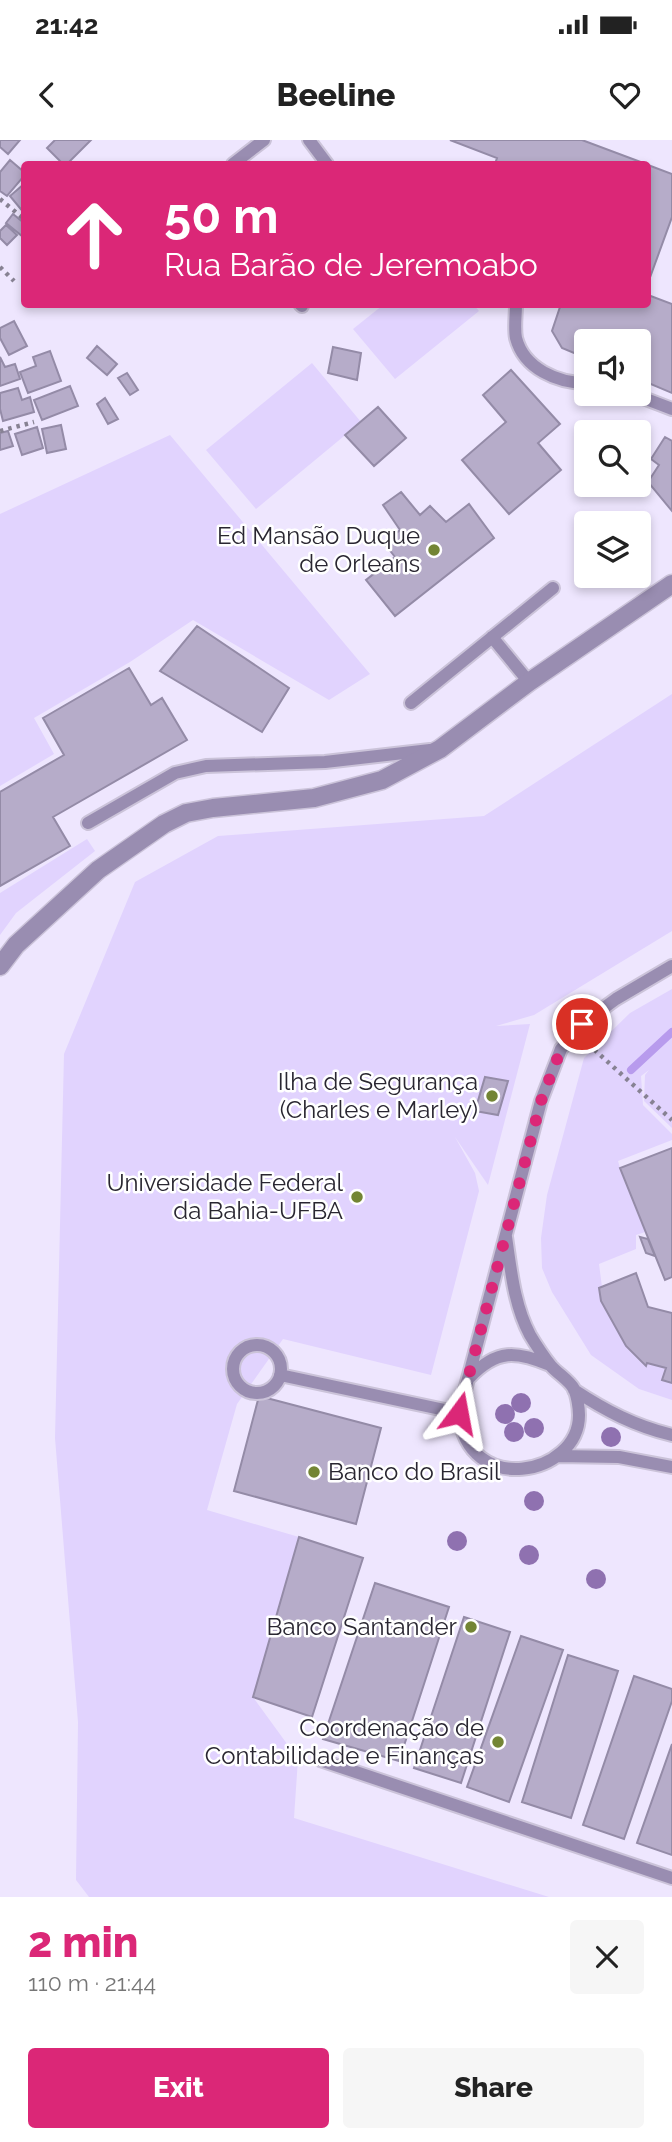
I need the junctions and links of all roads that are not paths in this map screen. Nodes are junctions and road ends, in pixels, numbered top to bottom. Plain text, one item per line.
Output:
1 (264, 140) edge
2 (309, 140) edge
3 (237, 161) edge
4 (325, 161) edge
5 (516, 308) edge
6 (574, 382) edge
7 (651, 401) edge
8 (672, 409) edge
9 (672, 584) edge
10 (553, 588) dead end
11 (492, 637) junction
12 (529, 682) junction
13 (411, 703) dead end
14 (440, 749) junction
15 (88, 823) dead end
16 (0, 966) edge
17 (672, 966) edge
18 (506, 1237) junction
19 (550, 1365) junction
20 (280, 1375) dead end
21 (467, 1379) junction
22 (575, 1390) junction
23 (459, 1413) junction
24 (672, 1435) edge
25 (557, 1456) junction
26 (672, 1467) edge
27 (320, 1760) dead end
28 (672, 1878) edge

1 - 3 lane
2 - 4 lane
5 - 6 lane
7 - 8 lane
9 - 12 street
10 - 11 lane
11 - 12 lane
11 - 13 lane
12 - 14 street
14 - 15 lane
14 - 16 street
17 - 18 lane
18 - 19 lane
18 - 21 lane
19 - 21 lane
19 - 22 lane
20 - 23 lane
21 - 23 lane
22 - 24 lane
22 - 25 lane
23 - 25 lane
25 - 26 lane
27 - 28 lane

